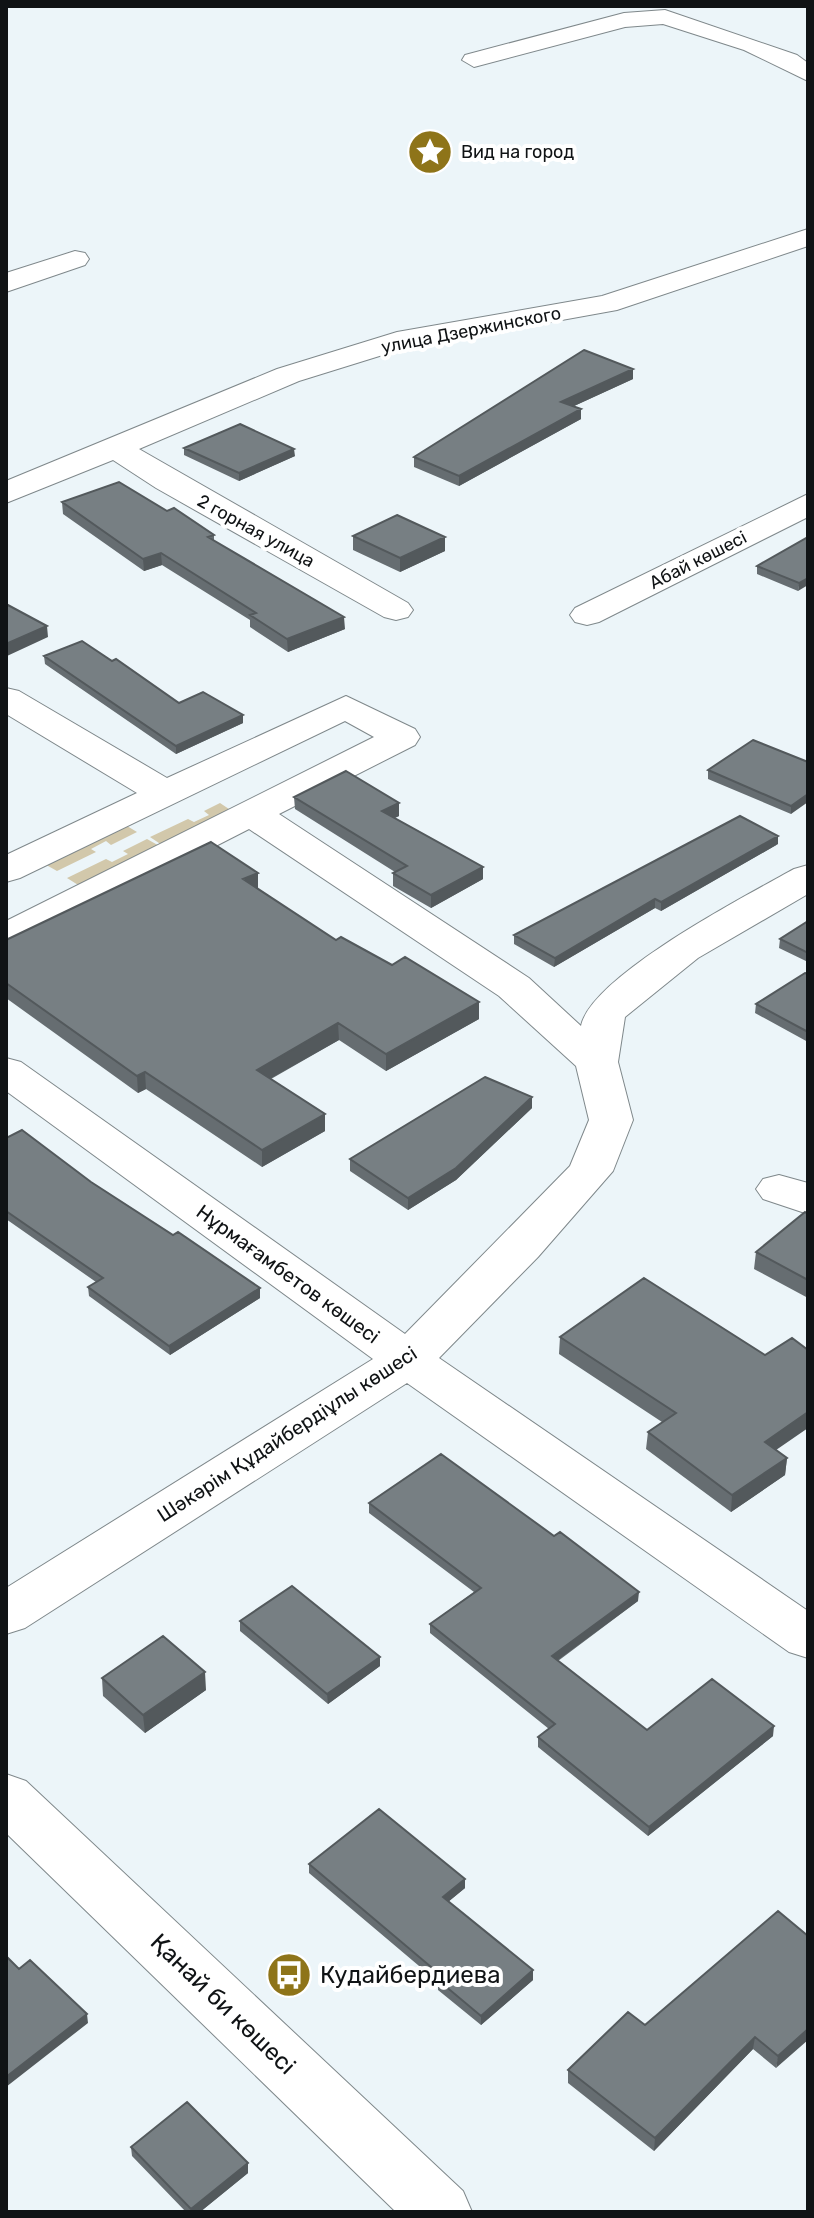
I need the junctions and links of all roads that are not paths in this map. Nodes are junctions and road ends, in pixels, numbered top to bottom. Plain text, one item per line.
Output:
1 (474, 60) dead end
2 (808, 74) edge
3 (808, 237) edge
4 (75, 259) dead end
5 (6, 283) edge
6 (118, 449) junction
7 (6, 493) edge
8 (808, 504) edge
9 (396, 610) dead end
10 (587, 615) dead end
11 (6, 699) edge
12 (166, 794) junction
13 (251, 813) junction
14 (6, 870) edge
15 (808, 877) edge
16 (6, 937) edge
17 (596, 1062) junction
18 (6, 1071) edge
19 (408, 1360) junction
20 (6, 1614) edge
21 (808, 1638) edge
22 (6, 1797) edge
23 (440, 2212) edge

1 - 2 street
3 - 6 street, улица Дзержинского
4 - 5 street
6 - 7 street, улица Дзержинского
6 - 9 street, 2 горная улица
8 - 10 street, Абай көшесі
11 - 12 street
12 - 13 street
12 - 14 street
13 - 16 street
13 - 17 street
15 - 17 street, Шәкәрім Құдайбердіұлы көшесі
17 - 19 street, Шәкәрім Құдайбердіұлы көшесі
18 - 19 street, Нұрмағамбетов көшесі
19 - 20 street, Шәкәрім Құдайбердіұлы көшесі
19 - 21 street, Нұрмағамбетов көшесі
22 - 23 street, Қанай би көшесі

